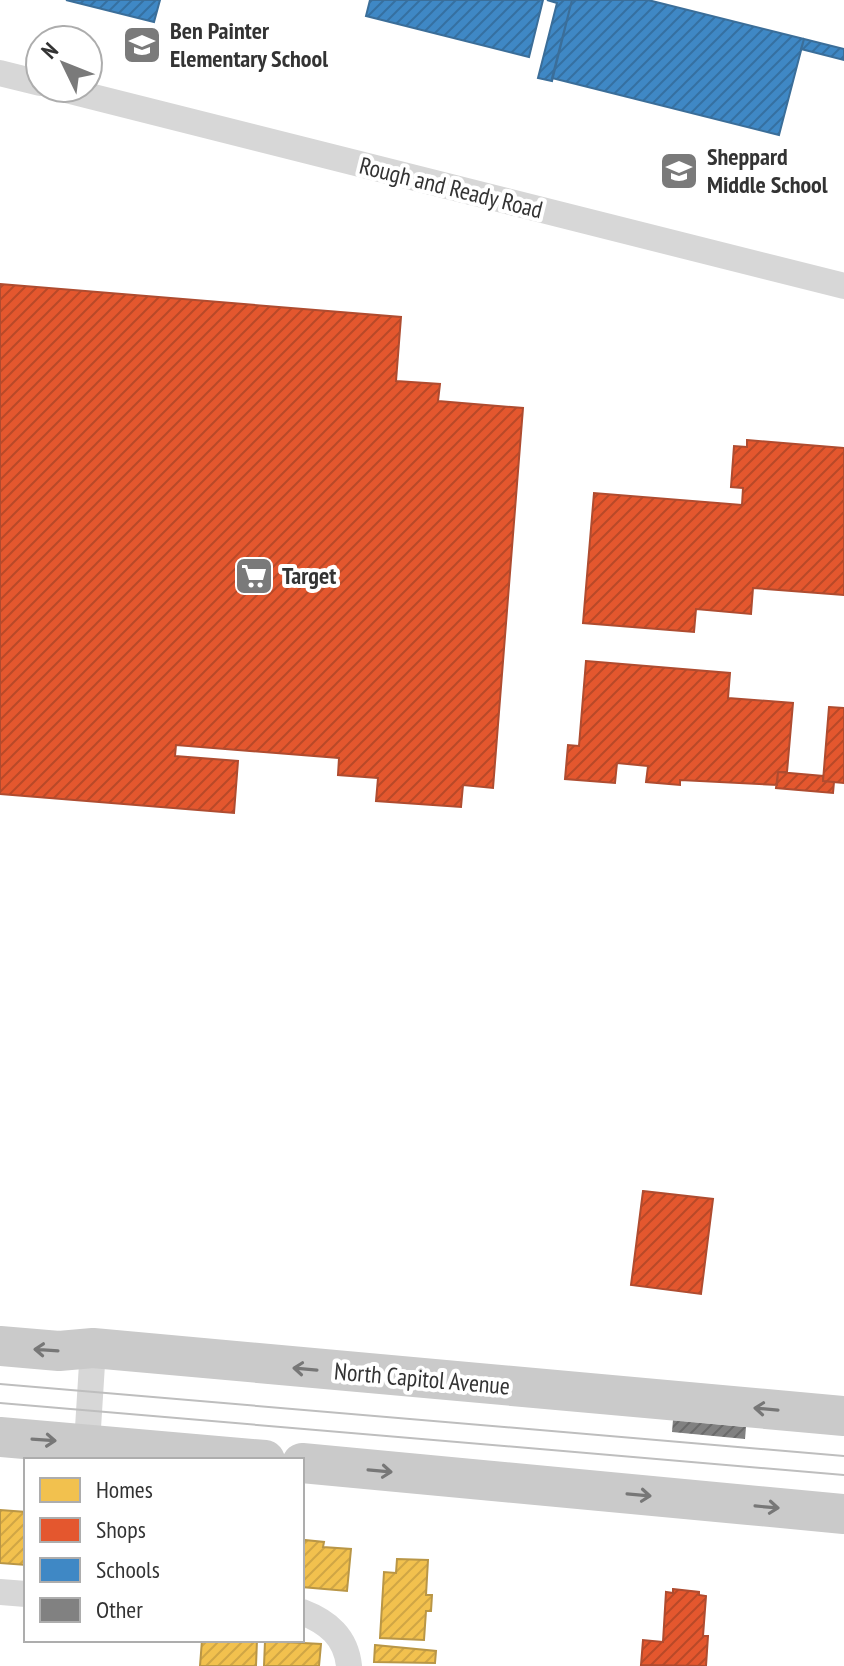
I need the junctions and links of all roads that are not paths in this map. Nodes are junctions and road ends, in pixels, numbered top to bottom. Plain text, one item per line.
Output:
1 (0, 73) edge
2 (24, 79) edge
3 (104, 100) edge
4 (844, 286) edge
5 (0, 1346) edge
6 (93, 1348) junction
7 (844, 1416) edge
8 (0, 1437) edge
9 (87, 1452) edge
10 (220, 1458) edge
11 (304, 1463) edge
12 (844, 1514) edge
13 (0, 1592) edge
14 (24, 1594) edge
15 (304, 1613) edge
16 (349, 1666) edge

1 - 2 street
3 - 4 street, Rough and Ready Road
6 -> 5 main road, North Capitol Avenue
7 -> 6 main road, North Capitol Avenue
6 - 9 street
8 -> 9 main road
9 - 10 main road
11 -> 12 main road
13 - 14 street
15 - 16 street

